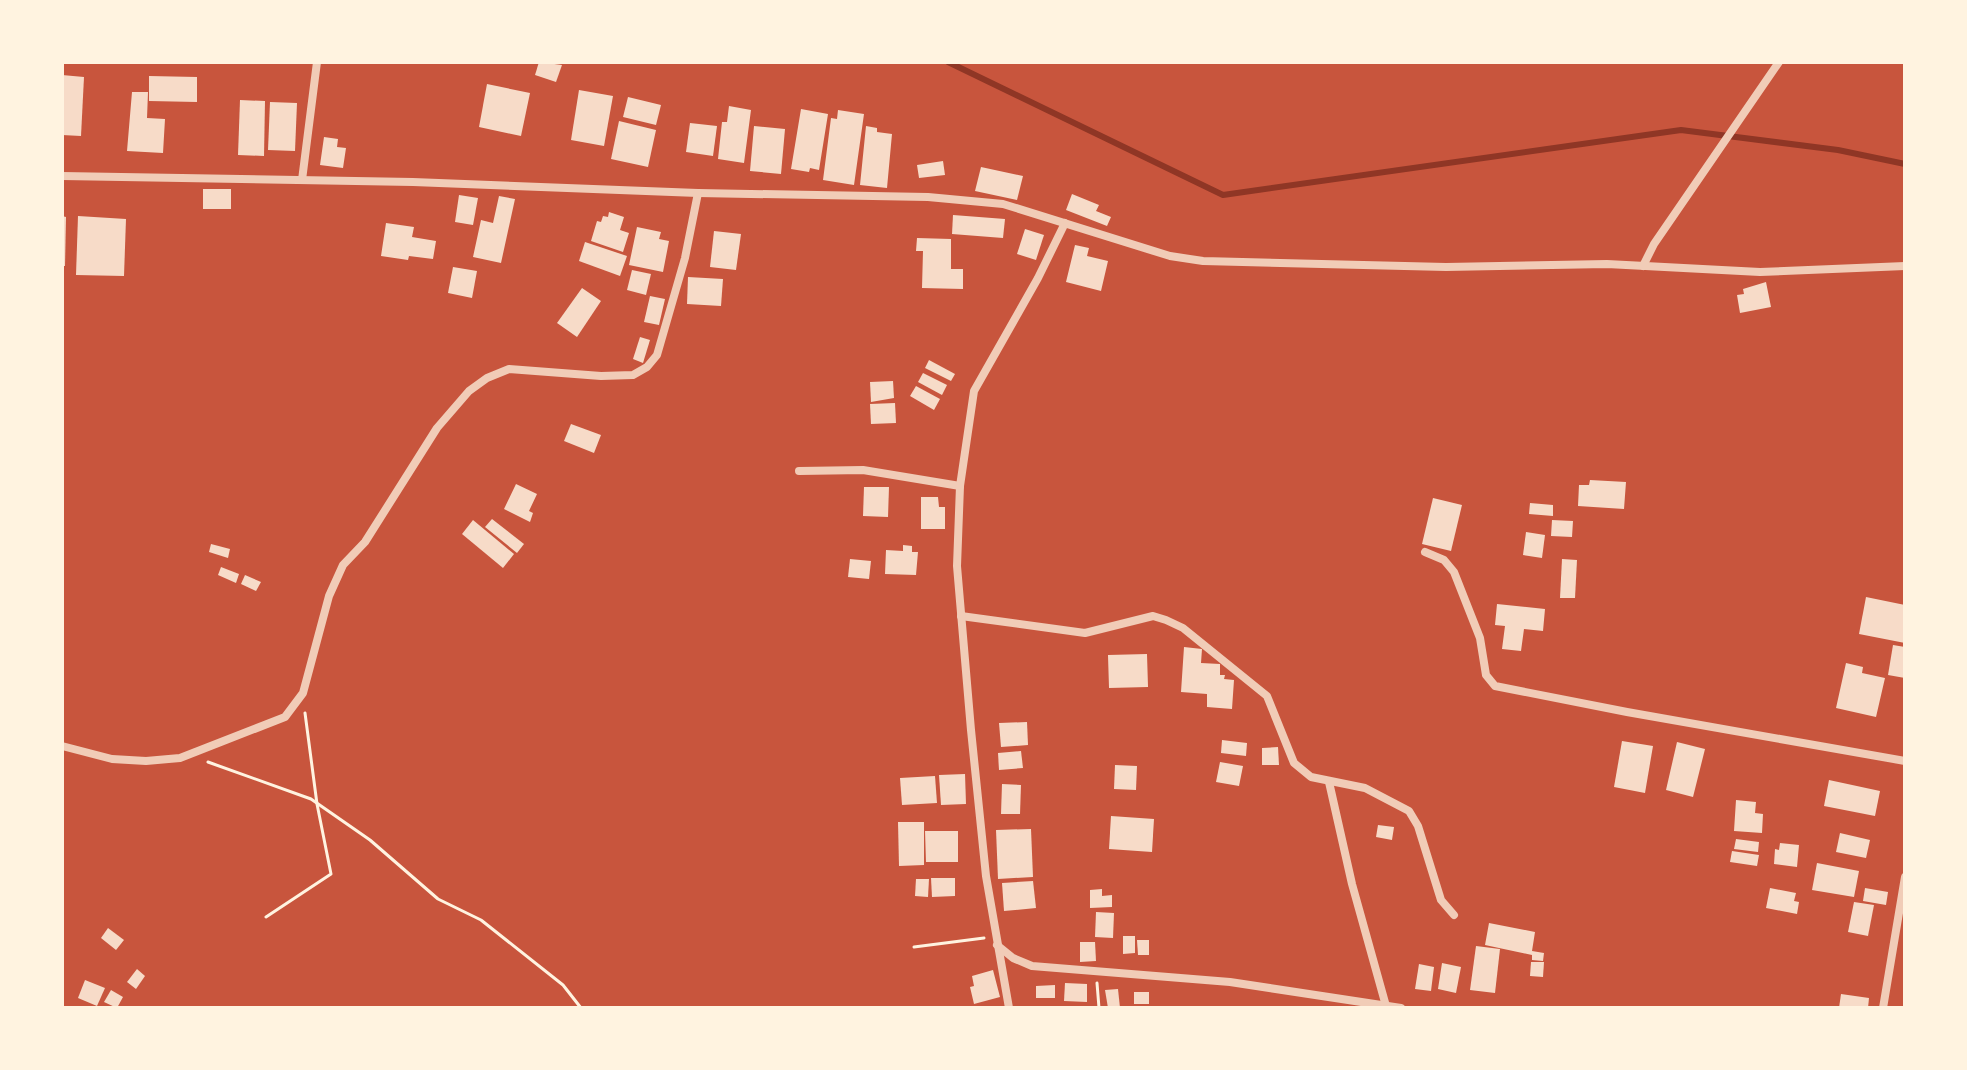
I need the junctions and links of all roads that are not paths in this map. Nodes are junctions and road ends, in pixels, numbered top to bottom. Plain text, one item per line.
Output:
1 (317, 62) edge
2 (1779, 62) edge
3 (62, 176) edge
4 (302, 180) junction
5 (698, 193) junction
6 (1065, 223) junction
7 (1643, 266) junction
8 (1905, 266) edge
9 (799, 471) dead end
10 (960, 486) junction
11 (1425, 552) dead end
12 (961, 616) junction
13 (62, 746) edge
14 (1905, 761) edge
15 (1329, 782) junction
16 (1905, 877) edge
17 (1454, 915) dead end
18 (996, 940) junction
19 (1331, 1004) edge
20 (1386, 1006) junction
21 (1009, 1008) edge
22 (1401, 1008) edge
23 (1883, 1008) edge

1 - 4 street
2 - 7 street
3 - 4 street
4 - 5 street
5 - 6 street
5 - 13 street
6 - 7 street
6 - 10 street
7 - 8 street
9 - 10 street
10 - 12 street
11 - 14 street
12 - 15 street
12 - 18 street
15 - 17 street
15 - 20 street
16 - 23 street
18 - 19 street
18 - 21 street
19 - 20 street
20 - 22 street

